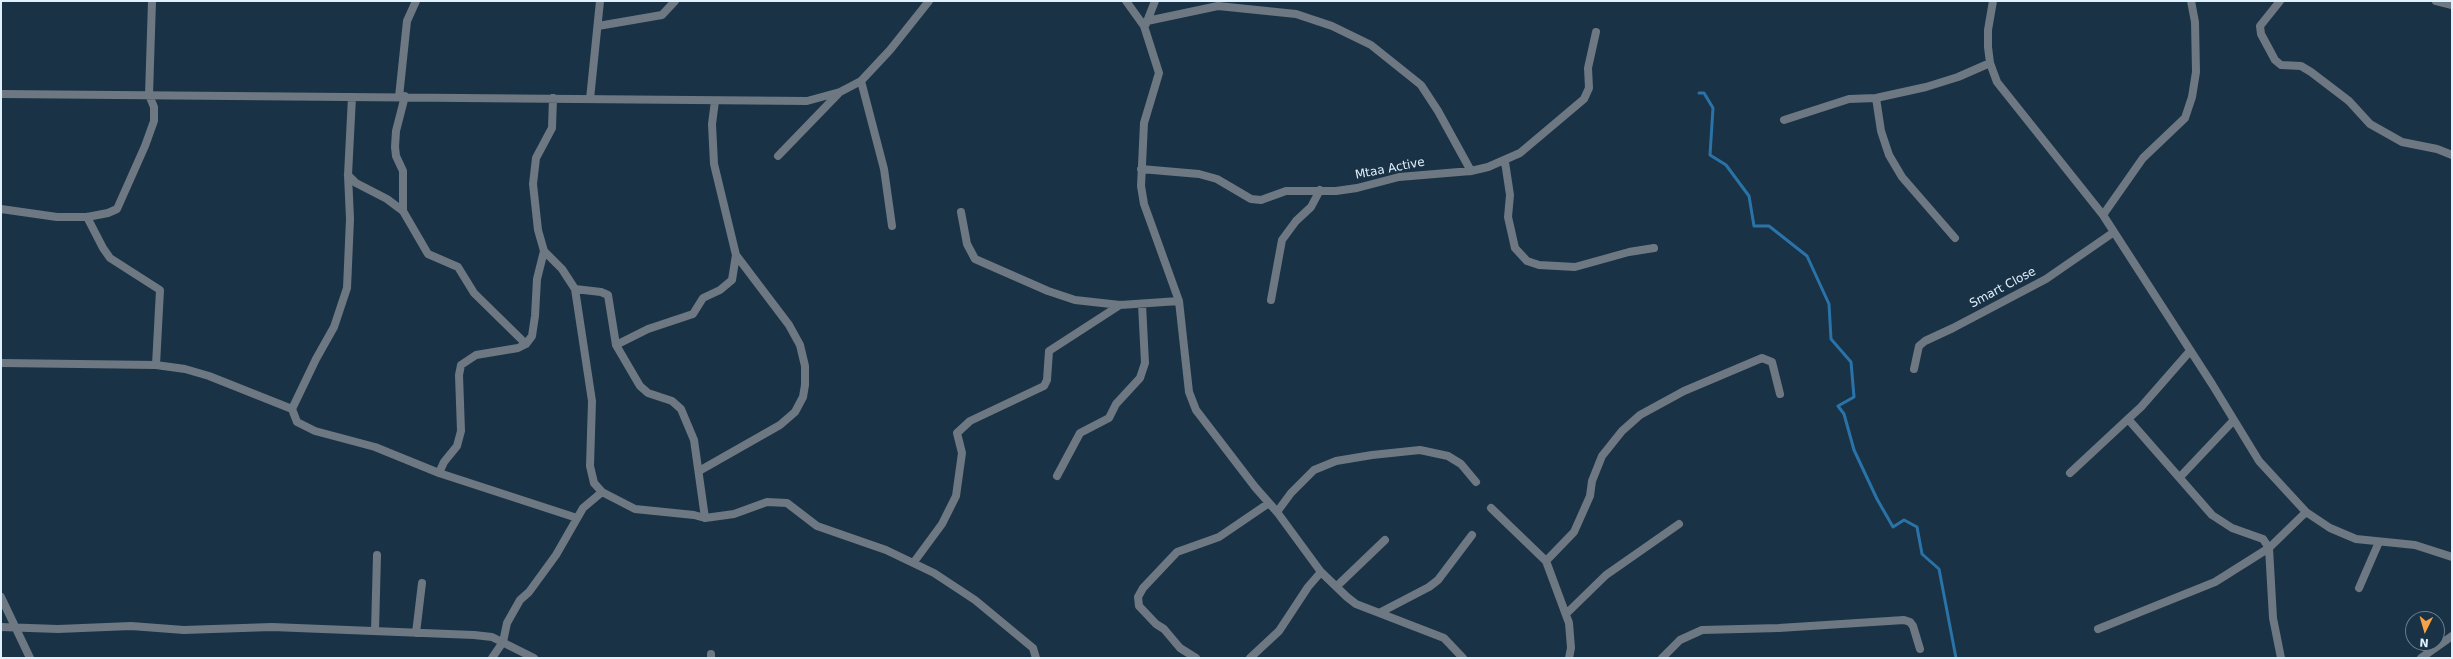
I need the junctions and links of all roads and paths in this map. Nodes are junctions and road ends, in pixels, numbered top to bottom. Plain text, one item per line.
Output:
1 (152, 1) edge
2 (416, 1) edge
3 (600, 1) edge
4 (675, 1) edge
5 (929, 1) edge
6 (1126, 1) edge
7 (1155, 1) edge
8 (1993, 1) edge
9 (2191, 1) edge
10 (2280, 1) edge
11 (2436, 1) edge
12 (2450, 3) edge
13 (1146, 24) junction
14 (598, 26) junction
15 (1596, 32) dead end
16 (1990, 63) junction
17 (861, 81) junction
18 (840, 92) junction
19 (1, 94) edge
20 (149, 95) junction
21 (402, 96) junction
22 (352, 97) junction
23 (553, 98) junction
24 (1876, 98) junction
25 (590, 99) junction
26 (715, 101) junction
27 (1784, 120) dead end
28 (2452, 155) edge
29 (778, 156) dead end
30 (1505, 162) junction
31 (1141, 169) junction
32 (1471, 171) junction
33 (348, 175) junction
34 (1320, 190) junction
35 (1, 209) edge
36 (403, 212) junction
37 (961, 212) dead end
38 (2103, 215) junction
39 (87, 217) junction
40 (892, 226) dead end
41 (2114, 232) junction
42 (1955, 238) dead end
43 (1654, 248) dead end
44 (544, 251) junction
45 (736, 255) junction
46 (575, 289) junction
47 (1270, 300) dead end
48 (1180, 301) junction
49 (1142, 304) junction
50 (1120, 305) junction
51 (526, 344) junction
52 (616, 345) junction
53 (2190, 351) junction
54 (1, 363) edge
55 (156, 366) junction
56 (1914, 369) dead end
57 (1780, 394) dead end
58 (292, 409) junction
59 (2128, 419) junction
60 (2233, 421) junction
61 (699, 471) junction
62 (439, 473) junction
63 (2070, 473) dead end
64 (1057, 476) dead end
65 (2180, 477) junction
66 (1476, 482) dead end
67 (602, 492) junction
68 (1269, 503) junction
69 (1491, 508) dead end
70 (1277, 512) junction
71 (2306, 512) junction
72 (577, 518) junction
73 (705, 518) junction
74 (1679, 524) dead end
75 (1472, 535) dead end
76 (1385, 540) dead end
77 (2379, 542) junction
78 (2268, 548) junction
79 (377, 555) dead end
80 (2452, 557) edge
81 (1546, 561) junction
82 (914, 562) junction
83 (1321, 572) junction
84 (422, 582) dead end
85 (1337, 586) junction
86 (2359, 588) dead end
87 (1, 597) edge
88 (1381, 612) junction
89 (1566, 614) junction
90 (1, 627) edge
91 (14, 627) junction
92 (2098, 629) dead end
93 (375, 631) junction
94 (416, 633) junction
95 (2452, 636) edge
96 (503, 642) junction
97 (1920, 649) dead end
98 (30, 658) edge
99 (492, 658) edge
100 (534, 658) edge
101 (1036, 658) edge
102 (1196, 658) edge
103 (1250, 658) edge
104 (1463, 658) edge
105 (1569, 658) edge
106 (1662, 658) edge
107 (2281, 658) edge
108 (2421, 658) edge

1 - 20 street
2 - 21 street
3 - 14 street
4 - 14 street
5 - 17 street
6 - 13 street
7 - 13 street
8 - 16 street
9 - 38 street
10 - 28 street
11 - 12 street
13 - 31 street
13 - 32 street
14 - 25 street
15 - 30 street, Mtaa Active
16 - 24 street
16 - 38 street
17 - 18 street
17 - 40 street
18 - 26 street
18 - 29 street
19 - 20 street
20 - 22 street
20 - 39 street
21 - 22 street
21 - 23 street
21 - 36 street
22 - 33 street
23 - 25 street
23 - 44 street
24 - 27 street
24 - 42 street
25 - 26 street
26 - 45 street
30 - 32 street, Mtaa Active
30 - 43 street
31 - 34 street, Mtaa Active
31 - 48 street
32 - 34 street, Mtaa Active
33 - 36 street
33 - 58 street
34 - 47 street
35 - 39 street
36 - 51 street
37 - 50 street
38 - 41 street
39 - 55 street
41 - 53 street
41 - 56 street, Smart Close
44 - 46 street
44 - 51 street
45 - 52 street
45 - 61 street
46 - 52 street
46 - 67 street
48 - 49 street
48 - 68 street
49 - 50 street
49 - 64 street
50 - 82 street
51 - 62 street
52 - 61 street
53 - 59 street
53 - 60 street
54 - 55 street
55 - 58 street
57 - 81 street
58 - 62 street
59 - 63 street
59 - 65 street
60 - 65 street
60 - 71 street
61 - 73 street
62 - 72 street
65 - 78 street
66 - 70 street
67 - 72 street
67 - 73 street
68 - 70 street
68 - 102 street
69 - 81 street
70 - 83 street
71 - 77 street
71 - 78 street
72 - 96 street
73 - 82 street
74 - 89 street
75 - 88 street
76 - 85 street
77 - 80 street
77 - 86 street
78 - 92 street
78 - 107 street
79 - 93 street
81 - 89 street
82 - 101 street
83 - 85 street
83 - 103 street
84 - 94 street
85 - 88 street
87 - 91 street
88 - 104 street
89 - 105 street
90 - 91 street
91 - 93 street
91 - 98 street
93 - 94 street
94 - 96 street
95 - 108 street
96 - 99 street
96 - 100 street
97 - 106 street

